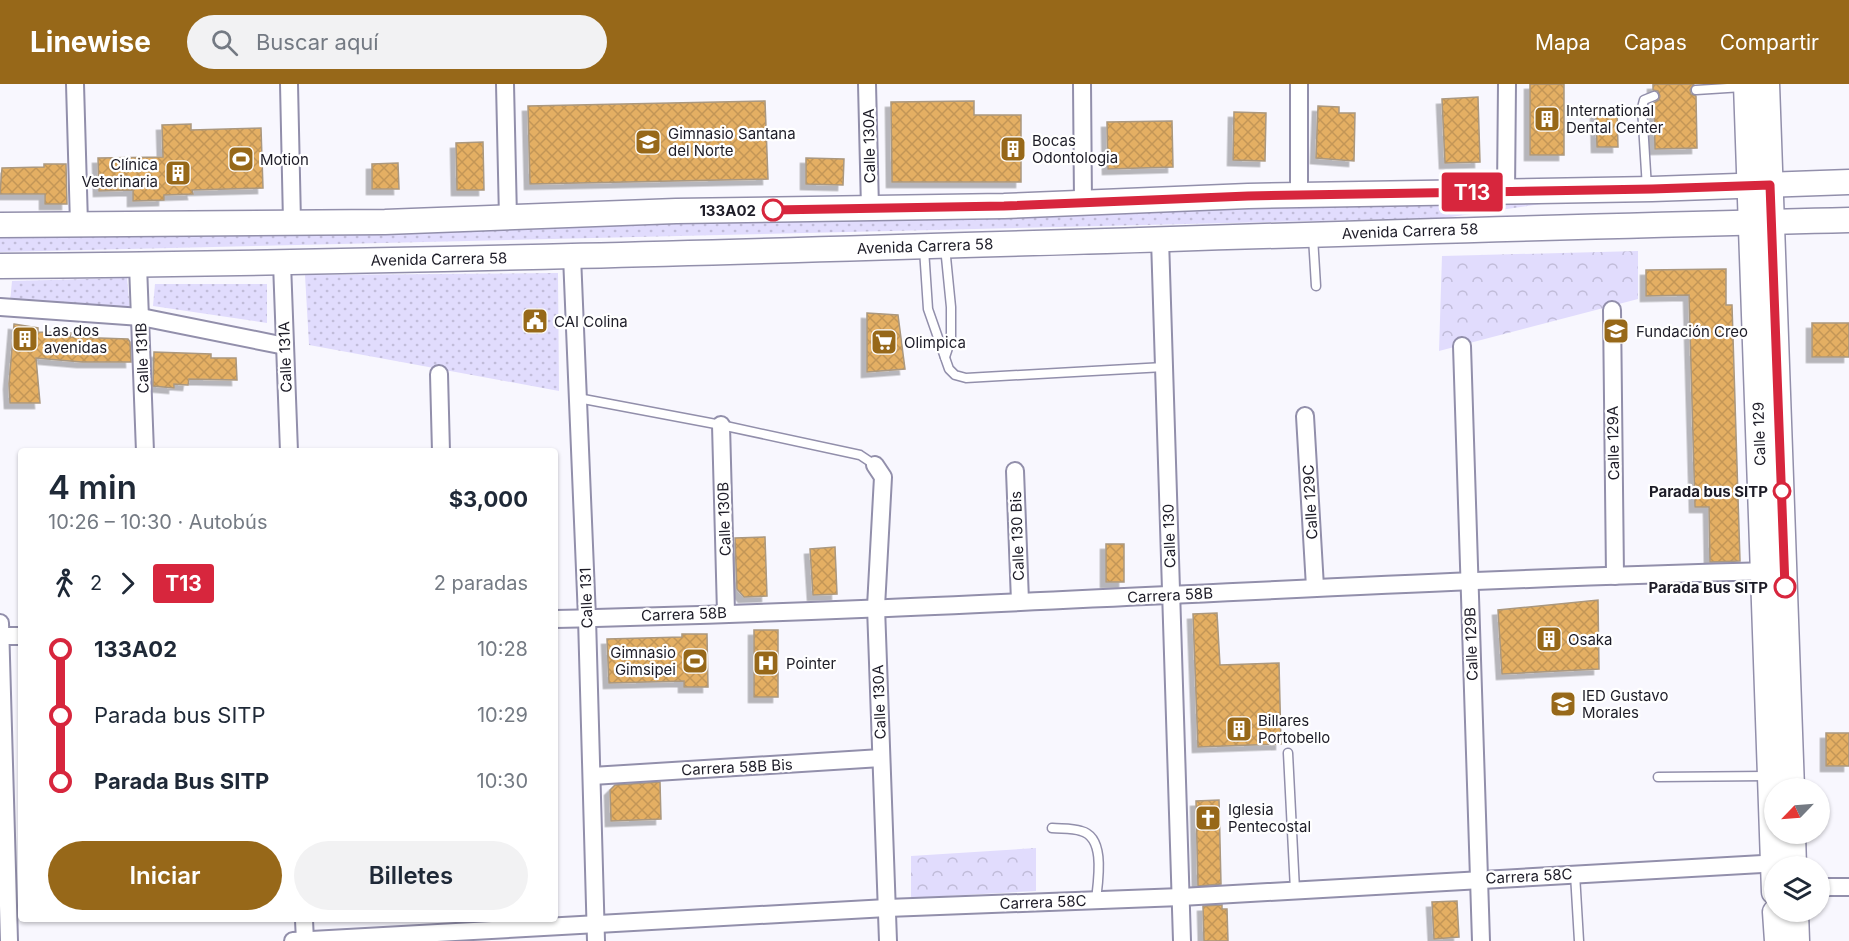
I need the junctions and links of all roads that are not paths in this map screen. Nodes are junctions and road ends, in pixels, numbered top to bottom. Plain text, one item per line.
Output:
1 (75, 84) edge
2 (289, 84) edge
3 (505, 84) edge
4 (867, 84) edge
5 (1082, 84) edge
6 (1299, 84) edge
7 (1507, 84) edge
8 (1753, 85) edge
9 (1696, 90) dead end
10 (1654, 96) dead end
11 (1849, 182) edge
12 (1759, 185) junction
13 (1647, 189) junction
14 (1506, 192) junction
15 (1299, 195) junction
16 (1083, 202) junction
17 (870, 208) junction
18 (508, 218) junction
19 (1849, 220) edge
20 (292, 222) junction
21 (1760, 222) junction
22 (79, 224) junction
23 (0, 225) edge
24 (1313, 234) junction
25 (1160, 239) junction
26 (934, 245) junction
27 (572, 256) junction
28 (282, 262) junction
29 (138, 265) junction
30 (0, 266) edge
31 (1316, 286) dead end
32 (0, 307) edge
33 (1612, 310) dead end
34 (141, 317) junction
35 (285, 345) junction
36 (1462, 346) dead end
37 (945, 357) junction
38 (1164, 367) junction
39 (439, 374) dead end
40 (578, 398) junction
41 (1305, 416) dead end
42 (721, 425) junction
43 (145, 448) edge
44 (289, 448) edge
45 (441, 448) edge
46 (875, 465) joint
47 (1015, 471) dead end
48 (1774, 571) junction
49 (1615, 576) junction
50 (1468, 582) junction
51 (1315, 587) junction
52 (1171, 595) junction
53 (1020, 601) junction
54 (876, 607) junction
55 (726, 613) junction
56 (587, 618) junction
57 (558, 619) edge
58 (0, 623) edge
59 (0, 636) edge
60 (18, 636) edge
61 (1288, 753) dead end
62 (881, 758) junction
63 (592, 776) junction
64 (1770, 776) junction
65 (1658, 777) dead end
66 (1791, 778) edge
67 (9, 787) edge
68 (1052, 828) dead end
69 (1785, 856) edge
70 (1764, 865) edge
71 (1575, 874) junction
72 (1479, 879) junction
73 (1830, 887) edge
74 (1849, 887) edge
75 (1296, 890) junction
76 (1181, 897) junction
77 (1096, 900) junction
78 (886, 908) junction
79 (304, 922) edge
80 (1775, 922) edge
81 (1796, 922) edge
82 (456, 926) edge
83 (595, 932) edge
84 (9, 941) edge
85 (293, 941) edge
86 (305, 941) edge
87 (888, 941) edge
88 (1182, 941) edge
89 (1481, 941) edge
90 (1579, 941) edge
91 (1776, 941) edge
92 (1797, 941) edge

1 - 22 street
2 - 20 street
3 - 18 street
4 - 17 street, Calle 130A
5 - 16 street
6 - 15 street
7 - 14 street
8 - 9 lane
8 - 12 main road, Calle 129
10 - 13 lane
11 - 12 main road
12 - 13 main road
12 - 21 main road, Calle 129
13 - 14 main road
14 - 15 main road
15 - 16 main road
16 - 17 main road
17 - 18 main road
18 - 20 main road
19 - 21 main road, Avenida Carrera 58
20 - 22 main road
21 - 24 main road, Avenida Carrera 58
21 - 48 main road, Calle 129
22 - 23 main road
24 - 25 main road, Avenida Carrera 58
24 - 31 lane
25 - 26 main road, Avenida Carrera 58
25 - 38 street, Calle 130
26 - 27 main road, Avenida Carrera 58
26 - 37 lane
26 - 37 lane
27 - 28 main road, Avenida Carrera 58
27 - 40 street, Calle 131
28 - 29 main road, Avenida Carrera 58
28 - 35 street, Calle 131A
29 - 30 main road, Avenida Carrera 58
29 - 34 street, Calle 131B
32 - 34 street
33 - 49 street, Calle 129A
34 - 35 street
34 - 43 street, Calle 131B
35 - 44 street, Calle 131A
36 - 50 street, Calle 129B
37 - 38 lane
38 - 52 street, Calle 130
39 - 45 street
40 - 42 lane
40 - 56 street, Calle 131
41 - 51 street, Calle 129C
42 - 46 lane
42 - 55 street, Calle 130B
46 - 54 street, Calle 130A
47 - 53 street, Calle 130 Bis
48 - 49 street, Carrera 58B
48 - 64 main road, Calle 129
48 - 66 main road, Calle 129
49 - 50 street, Carrera 58B
50 - 51 street, Carrera 58B
50 - 72 street, Calle 129B
51 - 52 street, Carrera 58B
52 - 53 street, Carrera 58B
52 - 76 street, Calle 130
53 - 54 street, Carrera 58B
54 - 55 street, Carrera 58B
54 - 62 street, Calle 130A
55 - 56 street, Carrera 58B
56 - 57 street, Carrera 58B
56 - 63 street, Calle 131
58 - 59 street
59 - 60 street
59 - 67 street
61 - 75 lane
62 - 63 street, Carrera 58B Bis
62 - 78 street, Calle 130A
63 - 83 street, Calle 131
64 - 65 lane
64 - 69 main road, Calle 129
67 - 84 street
68 - 77 lane
70 - 71 street, Carrera 58C
71 - 72 street, Carrera 58C
71 - 90 lane
72 - 75 street, Carrera 58C
72 - 89 street, Calle 129B
73 - 74 street
75 - 76 street, Carrera 58C
76 - 77 street, Carrera 58C
76 - 88 street, Calle 130
77 - 78 street, Carrera 58C
78 - 83 street, Carrera 58C
78 - 87 street, Calle 130A
79 - 86 street
80 - 91 main road
81 - 92 main road
82 - 83 street, Carrera 58C
82 - 86 street, Carrera 58C
85 - 86 street, Carrera 58C

